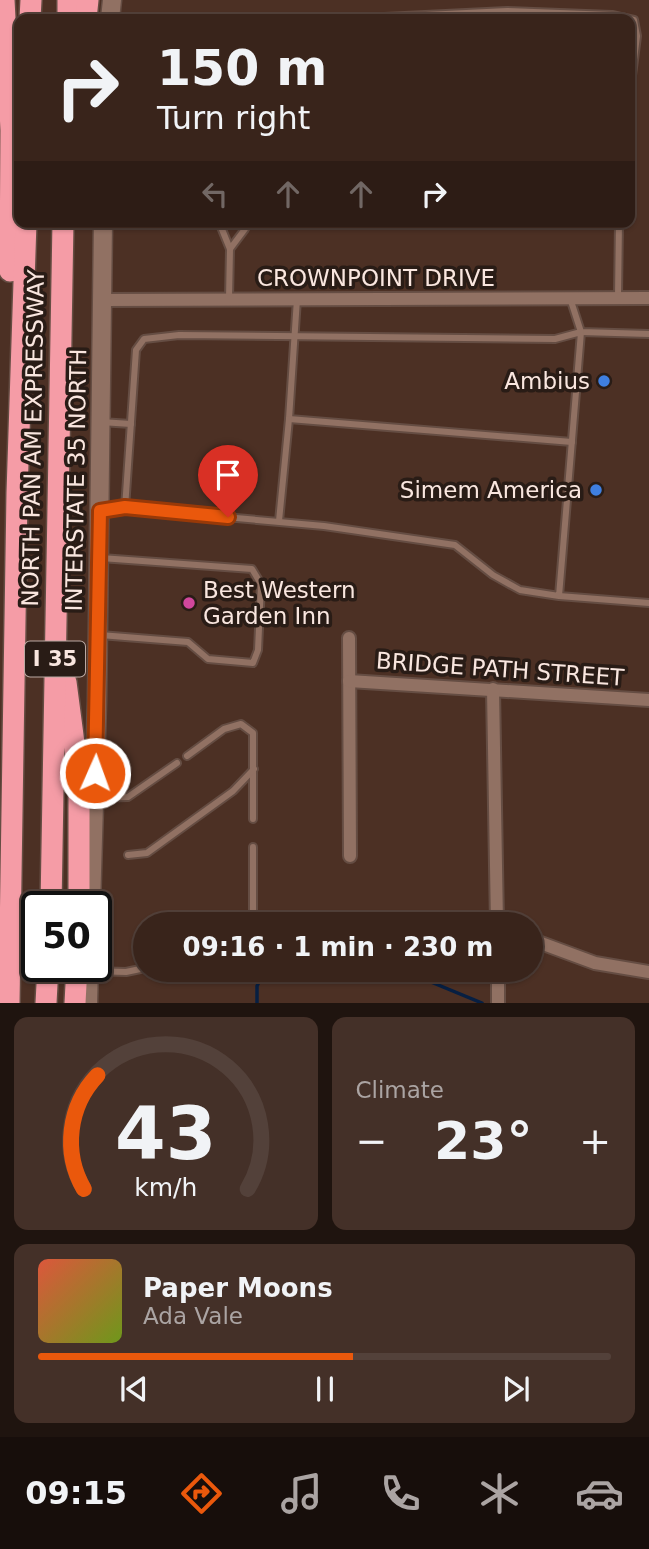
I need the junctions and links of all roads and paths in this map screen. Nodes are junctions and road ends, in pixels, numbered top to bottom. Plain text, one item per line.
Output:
1 (4, 0) edge
2 (446, 14) edge
3 (586, 14) edge
4 (635, 24) edge
5 (635, 57) edge
6 (26, 228) edge
7 (63, 228) edge
8 (77, 228) edge
9 (103, 228) edge
10 (221, 228) edge
11 (245, 228) edge
12 (619, 228) edge
13 (230, 249) junction
14 (570, 298) junction
15 (618, 298) junction
16 (649, 298) edge
17 (229, 299) junction
18 (297, 299) junction
19 (102, 300) junction
20 (581, 332) junction
21 (649, 334) edge
22 (296, 335) junction
23 (59, 411) junction
24 (289, 419) junction
25 (101, 422) junction
26 (131, 424) junction
27 (572, 442) junction
28 (17, 493) junction
29 (125, 507) junction
30 (100, 511) junction
31 (279, 522) junction
32 (99, 558) junction
33 (559, 596) junction
34 (56, 598) junction
35 (649, 603) edge
36 (98, 635) junction
37 (349, 638) dead end
38 (15, 676) junction
39 (349, 681) junction
40 (493, 689) junction
41 (649, 700) edge
42 (187, 756) dead end
43 (177, 762) dead end
44 (255, 769) junction
45 (94, 797) junction
46 (253, 819) dead end
47 (0, 835) edge
48 (253, 847) dead end
49 (128, 855) dead end
50 (350, 856) dead end
51 (51, 891) edge
52 (79, 891) edge
53 (91, 891) edge
54 (253, 912) edge
55 (497, 912) edge
56 (543, 944) edge
57 (112, 971) edge
58 (133, 971) edge
59 (649, 972) edge
60 (48, 982) edge
61 (81, 982) edge
62 (86, 982) edge
63 (498, 982) edge
64 (9, 1003) edge
65 (47, 1003) edge
66 (75, 1003) edge
67 (88, 1003) edge
68 (498, 1003) edge

1 - 28 highway
2 - 3 lane
4 - 5 lane
6 - 28 highway, NORTH PAN AM EXPRESSWAY / I 35
7 - 23 highway, NORTH PAN AM EXPRESSWAY / I 35
8 - 23 highway
9 - 19 main road, INTERSTATE 35 NORTH
10 - 13 lane
11 - 13 lane
12 - 15 lane
13 - 17 lane
14 - 15 street, CROWNPOINT DRIVE
14 - 18 street, CROWNPOINT DRIVE
14 - 20 lane
15 - 16 street, CROWNPOINT DRIVE
17 - 18 street, CROWNPOINT DRIVE
17 - 19 street, CROWNPOINT DRIVE
18 - 22 lane
19 - 25 main road, INTERSTATE 35 NORTH
20 - 21 lane
20 - 22 lane
20 - 27 lane
22 - 24 lane
22 - 26 lane
23 - 34 highway, NORTH PAN AM EXPRESSWAY / I 35
24 - 27 lane
24 - 31 lane
25 - 26 lane
25 - 30 main road, INTERSTATE 35 NORTH
26 - 29 lane
27 - 33 lane
28 - 38 highway, NORTH PAN AM EXPRESSWAY / I 35
29 - 30 lane
29 - 31 lane
30 - 32 main road, INTERSTATE 35 NORTH
31 - 33 lane
32 - 36 main road, INTERSTATE 35 NORTH
32 - 36 lane
33 - 35 lane
34 - 51 highway, NORTH PAN AM EXPRESSWAY / I 35
34 - 52 highway
36 - 45 main road, INTERSTATE 35 NORTH
37 - 39 street
38 - 47 highway
38 - 64 highway, NORTH PAN AM EXPRESSWAY / I 35
39 - 40 street, BRIDGE PATH STREET
39 - 50 street
40 - 41 street, BRIDGE PATH STREET
40 - 55 street
42 - 44 lane
43 - 45 lane
44 - 46 lane
44 - 49 lane
45 - 53 main road, INTERSTATE 35 NORTH
48 - 54 lane
56 - 59 street
57 - 58 lane
60 - 65 highway
61 - 66 highway
62 - 67 main road
63 - 68 street

